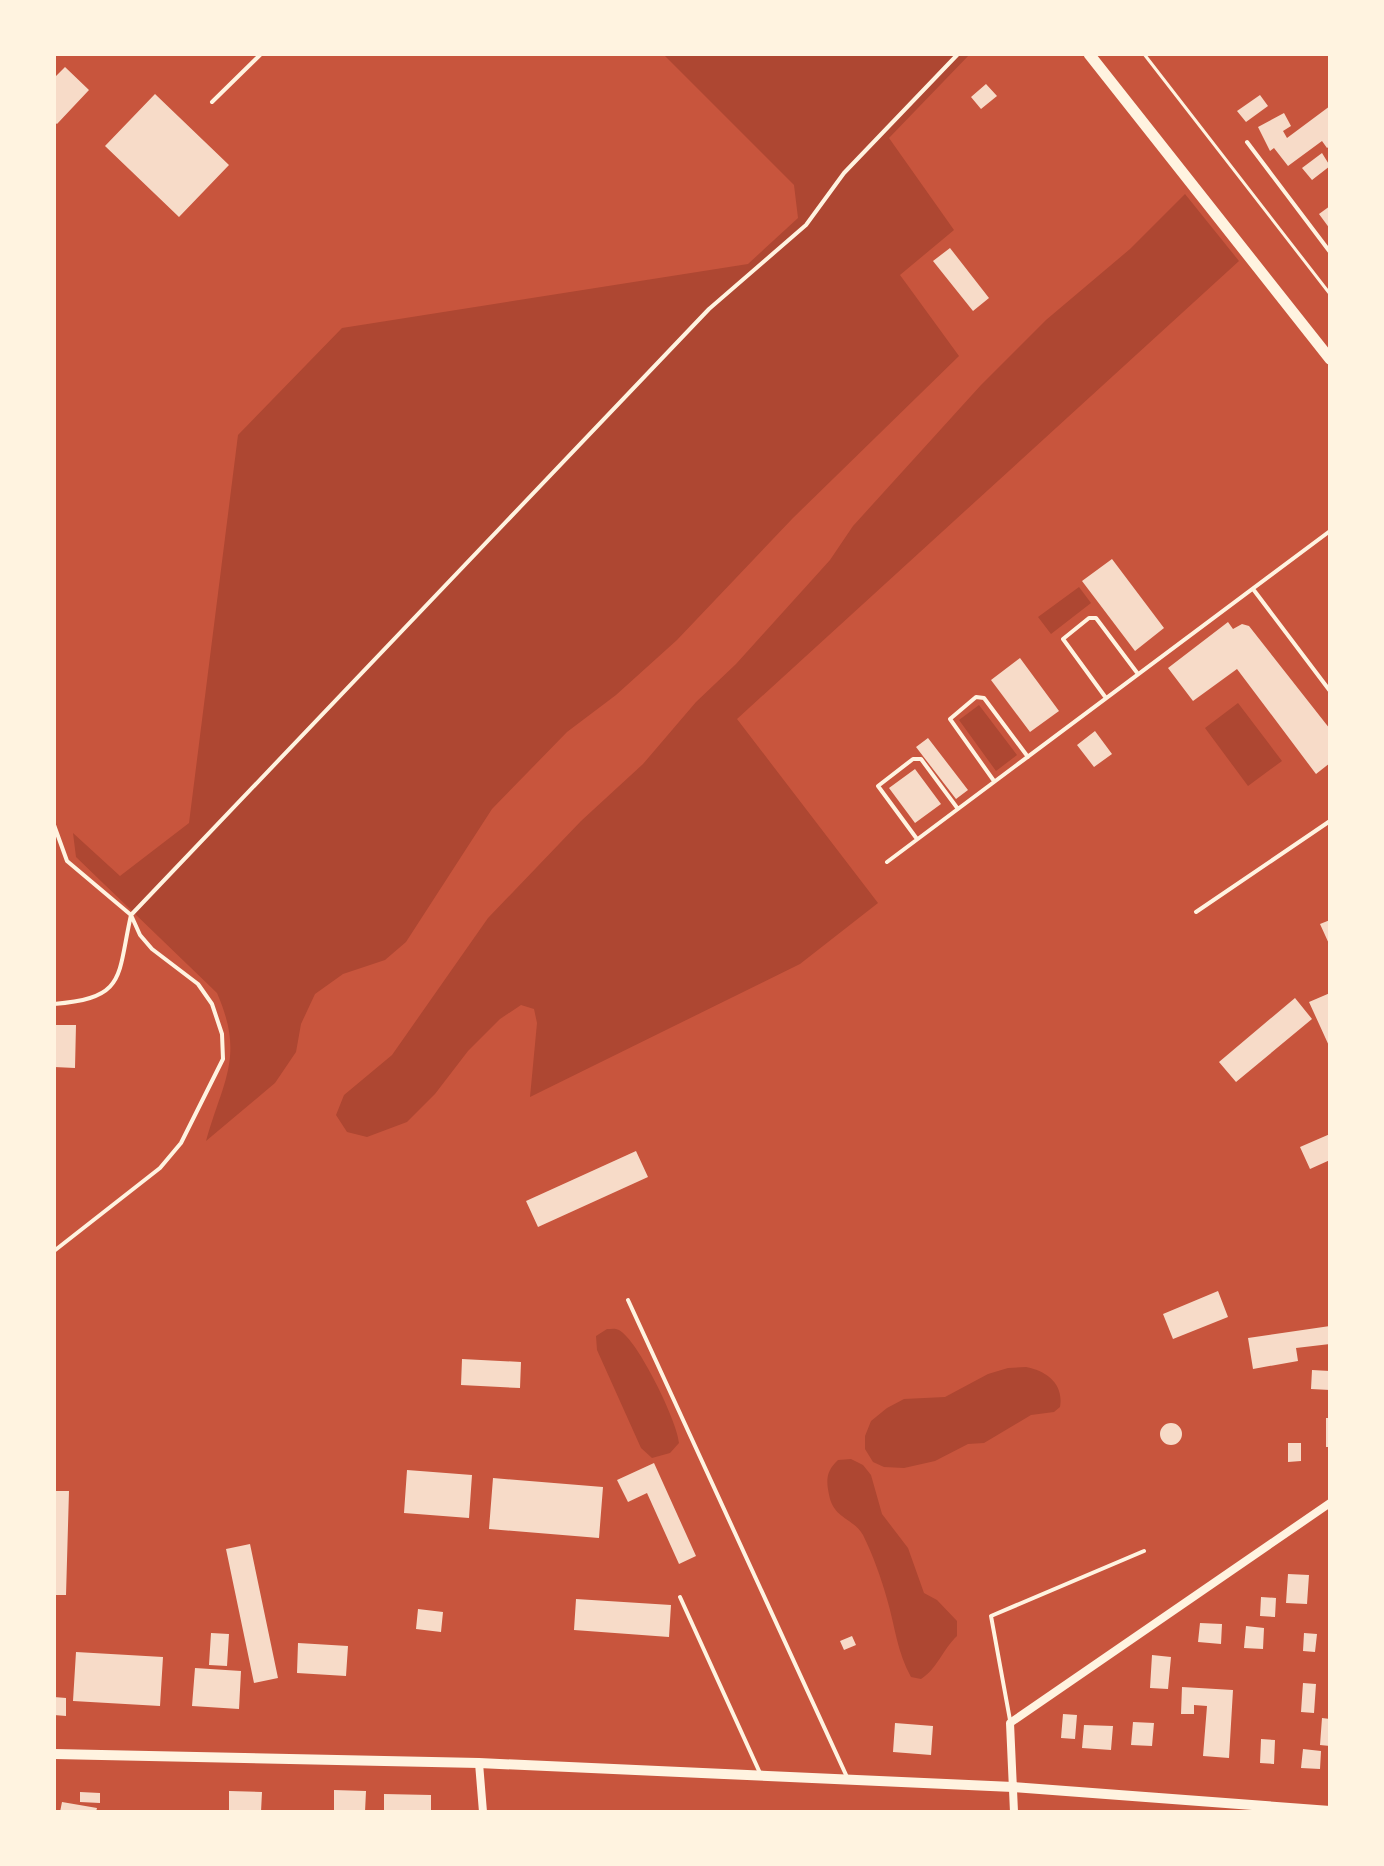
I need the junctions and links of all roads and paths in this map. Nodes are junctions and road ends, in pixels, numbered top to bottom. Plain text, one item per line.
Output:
1 (261, 54) edge
2 (958, 54) edge
3 (1089, 54) edge
4 (1144, 54) edge
5 (212, 102) dead end
6 (1247, 142) dead end
7 (1330, 252) edge
8 (1330, 294) edge
9 (1330, 359) edge
10 (1330, 531) edge
11 (1253, 589) junction
12 (1138, 674) junction
13 (1330, 691) edge
14 (1106, 699) junction
15 (1028, 757) junction
16 (995, 781) junction
17 (958, 809) junction
18 (1330, 821) edge
19 (54, 825) edge
20 (917, 840) junction
21 (887, 862) dead end
22 (1196, 912) dead end
23 (131, 915) junction
24 (54, 1004) edge
25 (54, 1251) edge
26 (628, 1300) dead end
27 (1330, 1503) edge
28 (1144, 1551) dead end
29 (680, 1597) dead end
30 (1010, 1723) junction
31 (54, 1754) edge
32 (479, 1763) junction
33 (761, 1776) junction
34 (848, 1779) junction
35 (1013, 1787) junction
36 (1330, 1811) edge
37 (483, 1812) edge
38 (1014, 1812) edge

1 - 5 lane
2 - 23 lane
3 - 9 main road
4 - 8 path
6 - 7 lane
10 - 11 lane
11 - 12 lane
11 - 13 lane
12 - 14 lane
12 - 14 lane
14 - 15 lane
15 - 16 lane
15 - 16 lane
16 - 17 lane
17 - 20 lane
17 - 20 lane
18 - 22 lane
19 - 23 lane
20 - 21 lane
23 - 24 lane
23 - 25 lane
26 - 34 lane
27 - 30 street
28 - 30 lane
29 - 33 lane
30 - 35 street
31 - 32 street
32 - 33 street
32 - 37 street
33 - 34 street
34 - 35 street
35 - 36 street
35 - 38 street

